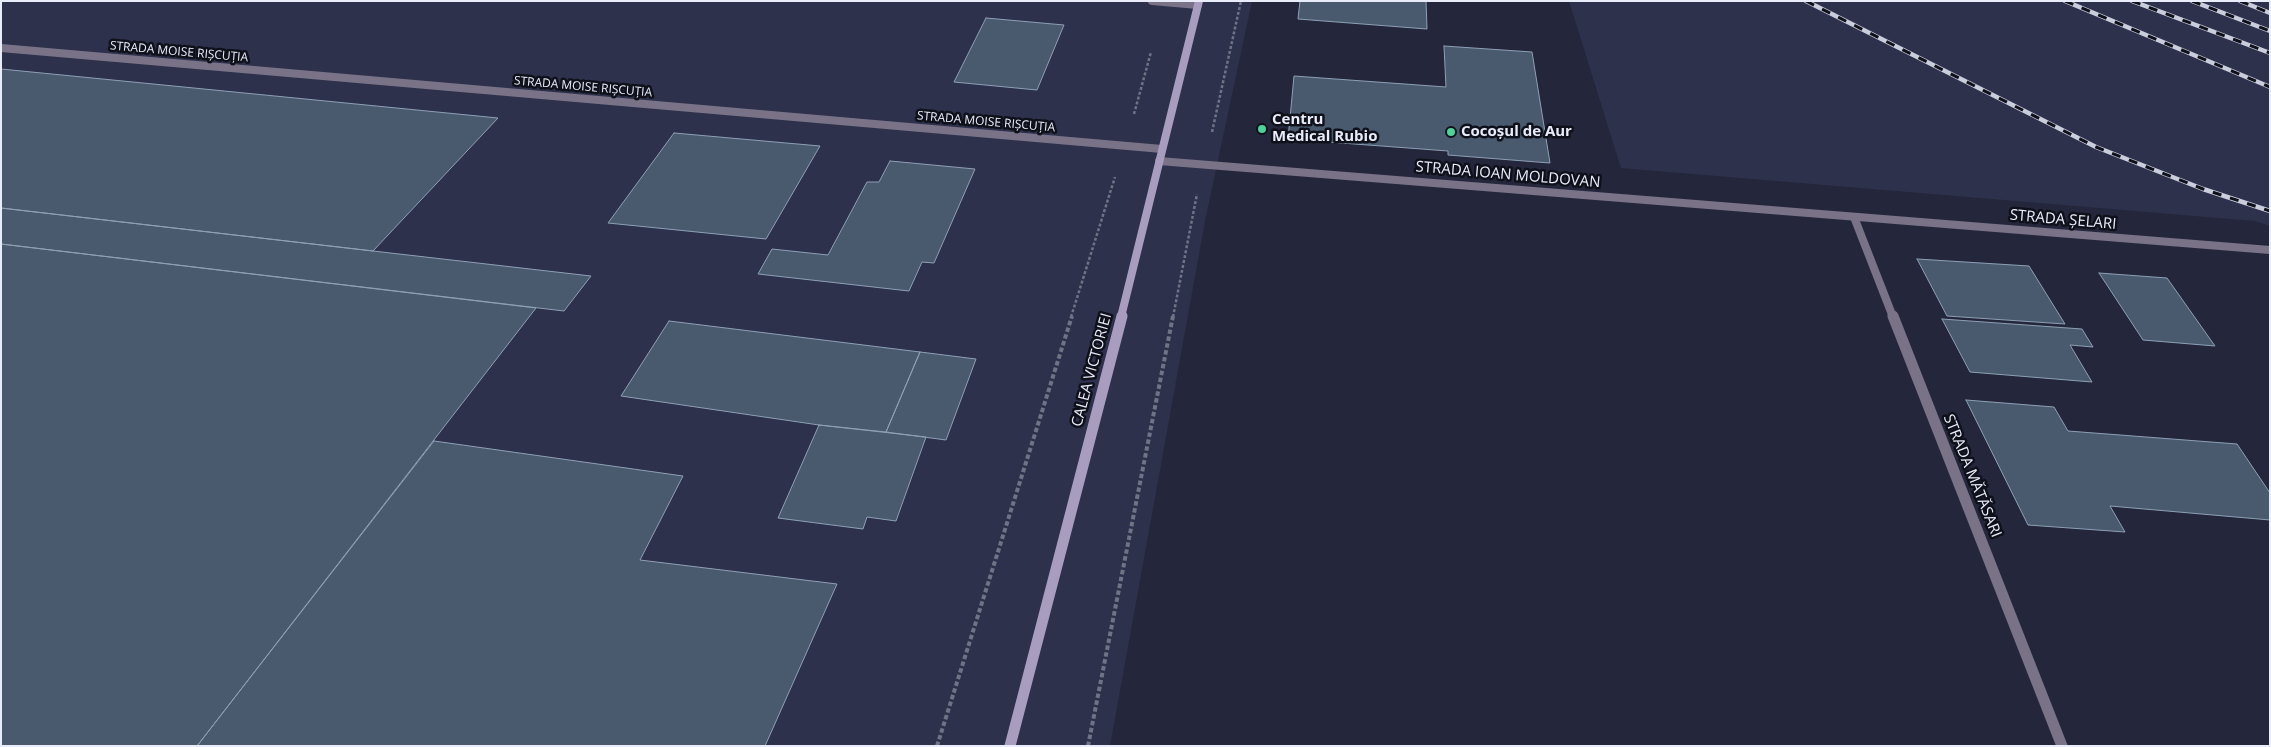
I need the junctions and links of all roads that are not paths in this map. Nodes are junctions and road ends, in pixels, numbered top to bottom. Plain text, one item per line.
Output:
1 (1152, 1) edge
2 (1165, 2) edge
3 (1198, 3) edge
4 (1, 48) edge
5 (1162, 149) junction
6 (1159, 161) junction
7 (1854, 217) junction
8 (2270, 250) edge
9 (1010, 746) edge
10 (2062, 746) edge

1 - 2 street
2 - 3 street
3 - 5 main road, CALEA VICTORIEI
4 - 5 street, STRADA MOISE RIȘCUȚIA
5 - 6 main road, CALEA VICTORIEI
6 - 7 street, STRADA IOAN MOLDOVAN
6 - 9 main road, CALEA VICTORIEI
7 - 8 street, STRADA ȘELARI
7 - 10 street, STRADA MĂTĂSARI

